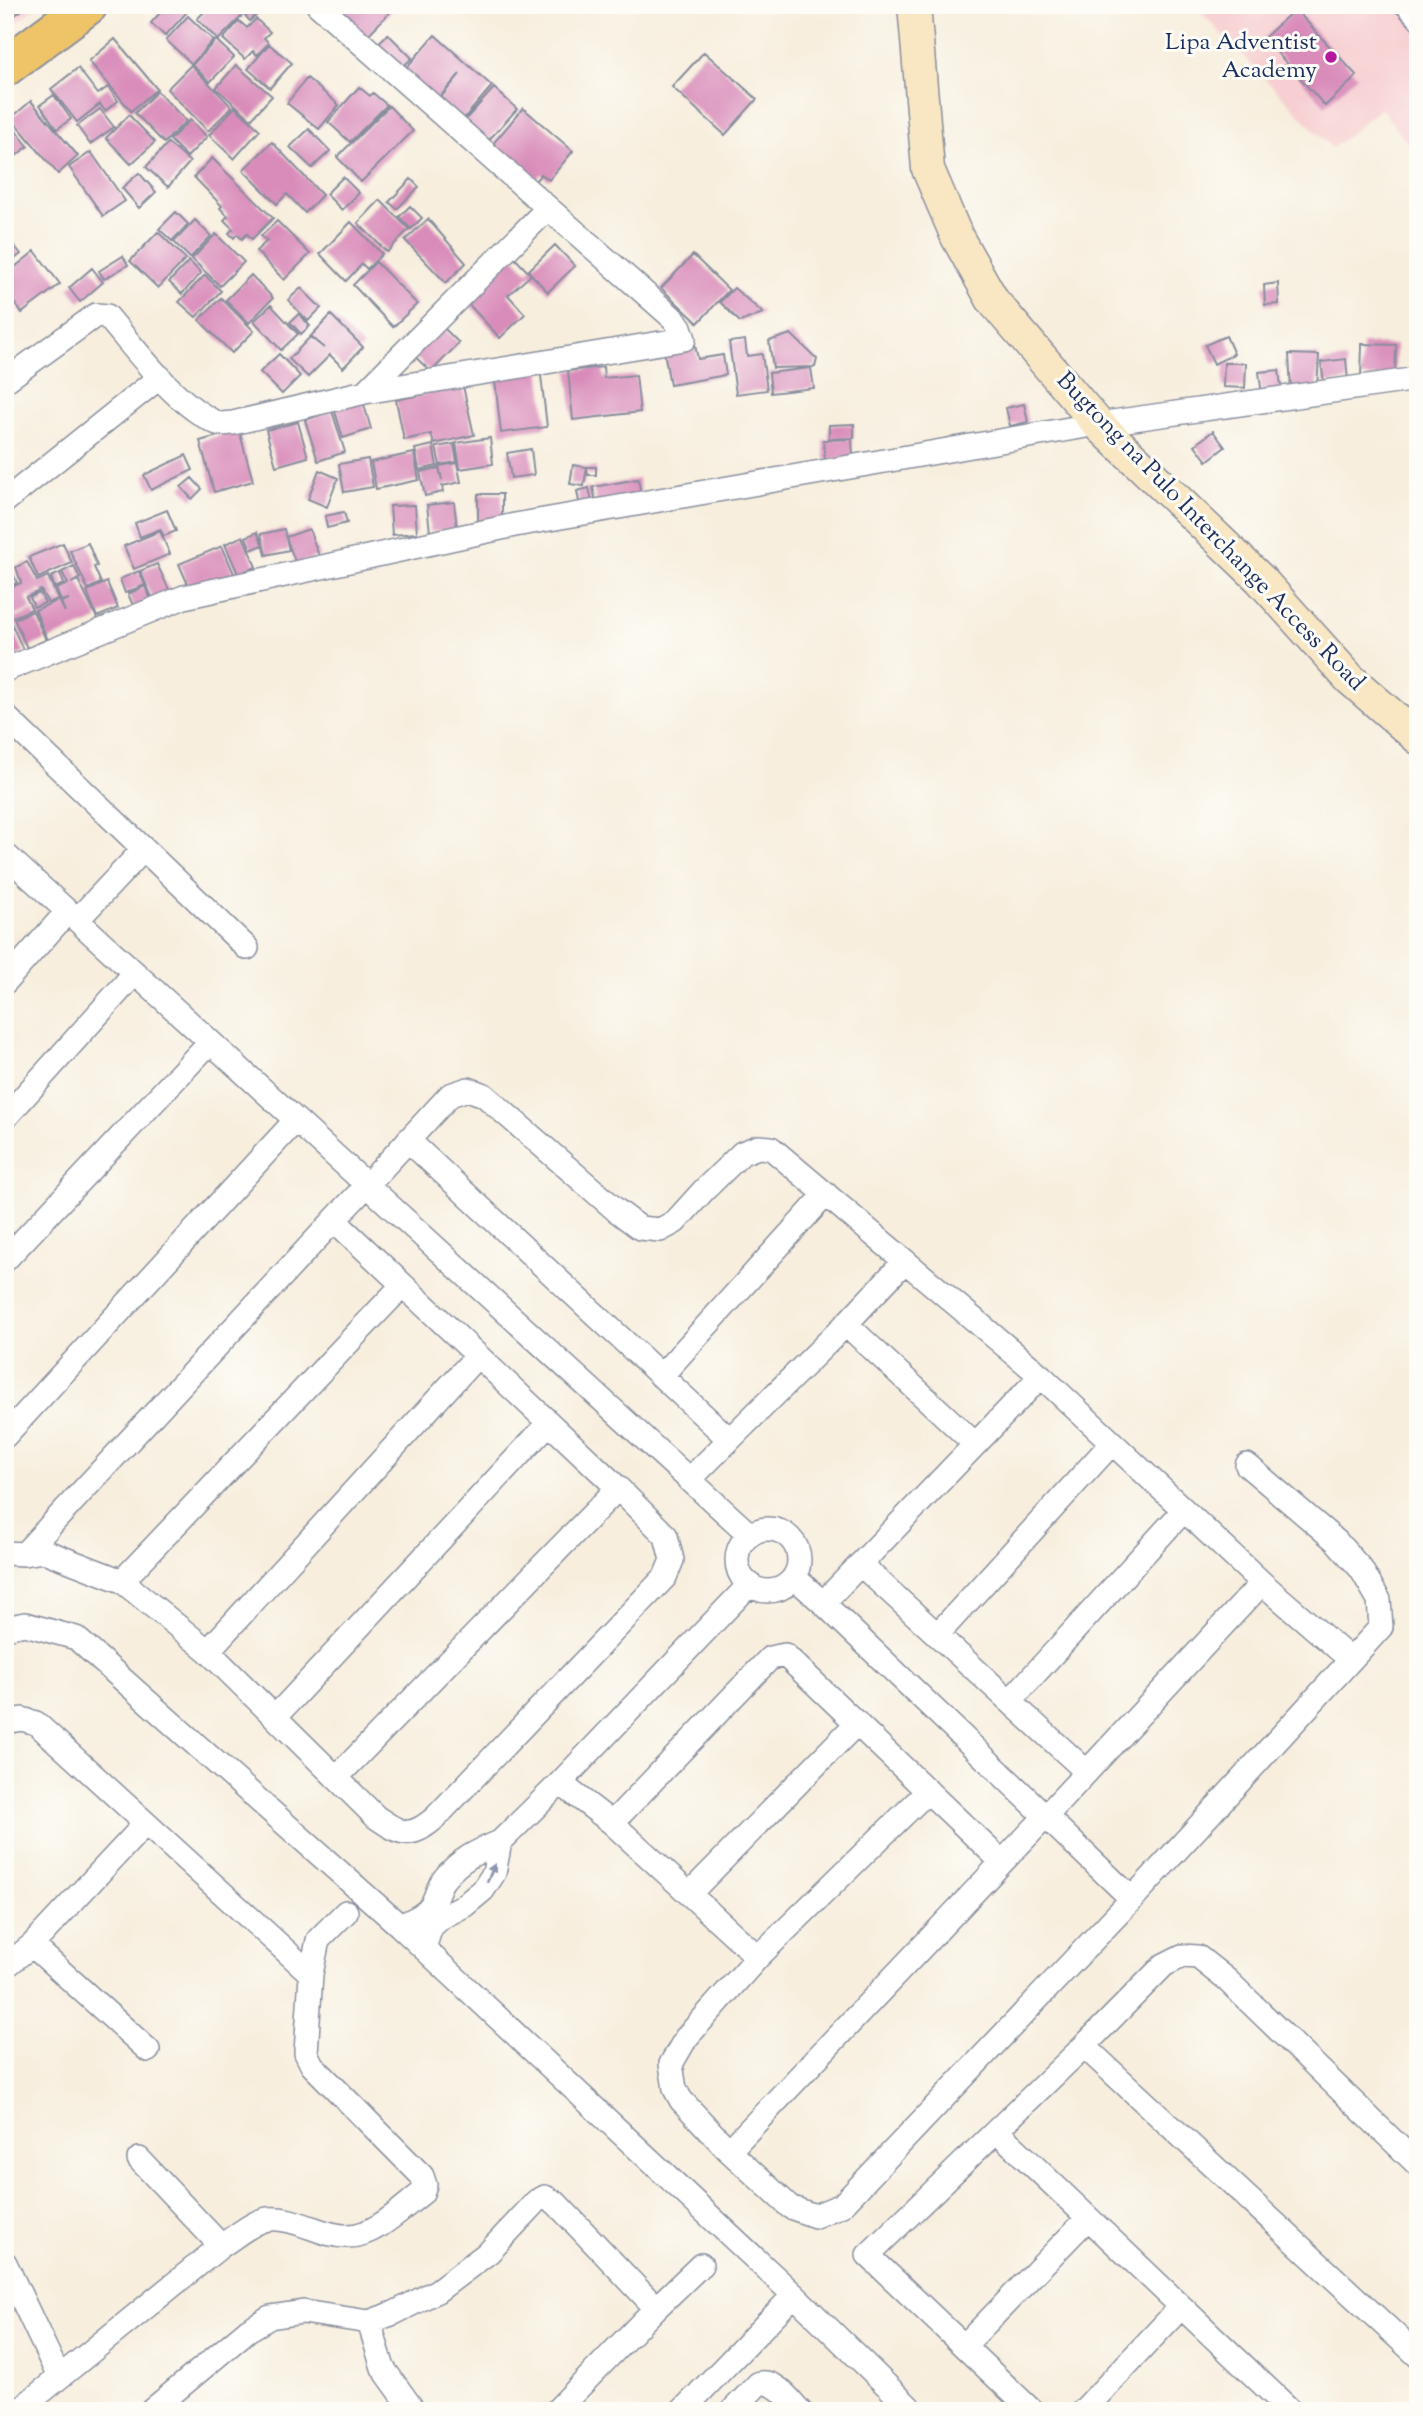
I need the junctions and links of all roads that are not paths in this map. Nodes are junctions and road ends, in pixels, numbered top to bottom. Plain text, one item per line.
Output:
1 (88, 5) edge
2 (318, 5) edge
3 (914, 5) edge
4 (1400, 5) edge
5 (1418, 24) edge
6 (5, 67) edge
7 (547, 209) junction
8 (160, 377) junction
9 (1418, 379) edge
10 (5, 381) edge
11 (365, 392) junction
12 (1098, 424) junction
13 (5, 501) edge
14 (5, 670) edge
15 (5, 716) edge
16 (1418, 738) edge
17 (144, 849) junction
18 (5, 857) edge
19 (72, 916) junction
20 (247, 948) dead end
21 (135, 973) junction
22 (5, 982) edge
23 (210, 1042) junction
24 (5, 1118) edge
25 (296, 1120) junction
26 (408, 1140) junction
27 (367, 1185) junction
28 (826, 1194) junction
29 (334, 1220) junction
30 (5, 1261) edge
31 (905, 1261) junction
32 (402, 1286) junction
33 (846, 1324) junction
34 (477, 1356) junction
35 (661, 1376) junction
36 (1041, 1376) junction
37 (549, 1423) junction
38 (5, 1436) edge
39 (729, 1439) junction
40 (1112, 1443) junction
41 (975, 1444) junction
42 (1247, 1465) dead end
43 (689, 1480) junction
44 (618, 1488) junction
45 (1184, 1510) junction
46 (750, 1535) junction
47 (15, 1553) edge
48 (860, 1564) junction
49 (794, 1577) junction
50 (122, 1581) junction
51 (1262, 1583) junction
52 (750, 1584) junction
53 (823, 1603) junction
54 (5, 1628) edge
55 (937, 1635) junction
56 (208, 1651) junction
57 (1351, 1660) junction
58 (1010, 1701) junction
59 (275, 1717) junction
60 (5, 1722) edge
61 (857, 1723) junction
62 (1087, 1772) junction
63 (336, 1778) junction
64 (560, 1783) junction
65 (928, 1791) junction
66 (1045, 1817) junction
67 (612, 1823) junction
68 (145, 1824) junction
69 (500, 1842) junction
70 (1002, 1862) junction
71 (689, 1894) junction
72 (1132, 1899) junction
73 (346, 1912) dead end
74 (400, 1926) junction
75 (32, 1945) junction
76 (424, 1948) junction
77 (758, 1957) junction
78 (5, 1967) edge
79 (311, 1973) junction
80 (1084, 2046) junction
81 (148, 2050) dead end
82 (997, 2131) junction
83 (729, 2151) junction
84 (139, 2159) dead end
85 (1418, 2165) edge
86 (1088, 2218) junction
87 (222, 2246) junction
88 (5, 2263) edge
89 (701, 2265) dead end
90 (794, 2295) junction
91 (1181, 2307) junction
92 (656, 2308) junction
93 (369, 2322) junction
94 (964, 2346) junction
95 (1418, 2356) edge
96 (59, 2377) junction
97 (1278, 2406) edge
98 (164, 2407) edge
99 (18, 2411) edge
100 (414, 2411) edge
101 (556, 2411) edge
102 (682, 2411) edge
103 (732, 2411) edge
104 (800, 2411) edge
105 (913, 2411) edge
106 (1032, 2411) edge
107 (1083, 2411) edge

1 - 6 highway
2 - 7 street
3 - 12 main road, Bugtong na Pulo Interchange Access Road
4 - 5 lane
7 - 11 street
7 - 11 street
8 - 10 street
8 - 11 street
8 - 13 street
9 - 12 street
12 - 14 street
12 - 16 main road, Bugtong na Pulo Interchange Access Road
15 - 17 street
17 - 19 street
17 - 20 street
18 - 19 street
19 - 21 street
19 - 22 street
21 - 23 street
21 - 24 street
23 - 25 street
23 - 30 street
25 - 27 street
25 - 38 street
26 - 27 street
26 - 28 street
26 - 35 street
27 - 29 street
27 - 43 street
28 - 31 street
28 - 35 street
29 - 32 street
29 - 47 street
31 - 33 street
31 - 36 street
32 - 34 street
32 - 50 street
33 - 39 street
33 - 41 street
34 - 37 street
34 - 56 street
35 - 39 street
36 - 40 street
36 - 41 street
37 - 44 street
37 - 59 street
39 - 43 street
40 - 45 street
40 - 55 street
41 - 48 street
42 - 57 street
43 - 46 street
44 - 63 street
44 - 63 street
45 - 51 street
45 - 58 street
46 - 49 street
46 - 52 street
47 - 50 street
48 - 53 street
48 - 55 street
49 - 52 street
49 - 53 street
50 - 56 street
51 - 57 street
51 - 62 street
52 - 64 street
53 - 66 street
54 - 74 street
55 - 58 street
56 - 59 street
57 - 72 street
58 - 62 street
59 - 63 street
60 - 68 street
61 - 65 street
61 - 67 street
61 - 71 street
62 - 66 street
64 - 67 street
64 - 69 street
65 - 70 street
65 - 77 street
66 - 70 street
66 - 72 street
67 - 71 street
68 - 75 street
68 - 79 street
69 - 74 street
76 -> 69 street
70 - 83 street
71 - 77 street
72 - 83 street
73 - 79 street
74 - 76 street
75 - 78 street
75 - 81 street
76 - 90 street
77 - 83 street
79 - 87 street
80 - 82 street
80 - 85 street
80 - 95 street
82 - 86 street
82 - 94 street
84 - 87 street
86 - 91 street
86 - 94 street
87 - 96 street
88 - 96 street
89 - 92 street
90 - 102 street
90 - 105 street
91 - 97 street
91 - 107 street
92 - 93 street
92 - 101 street
93 - 98 street
93 - 100 street
94 - 106 street
96 - 99 street
103 - 104 street

